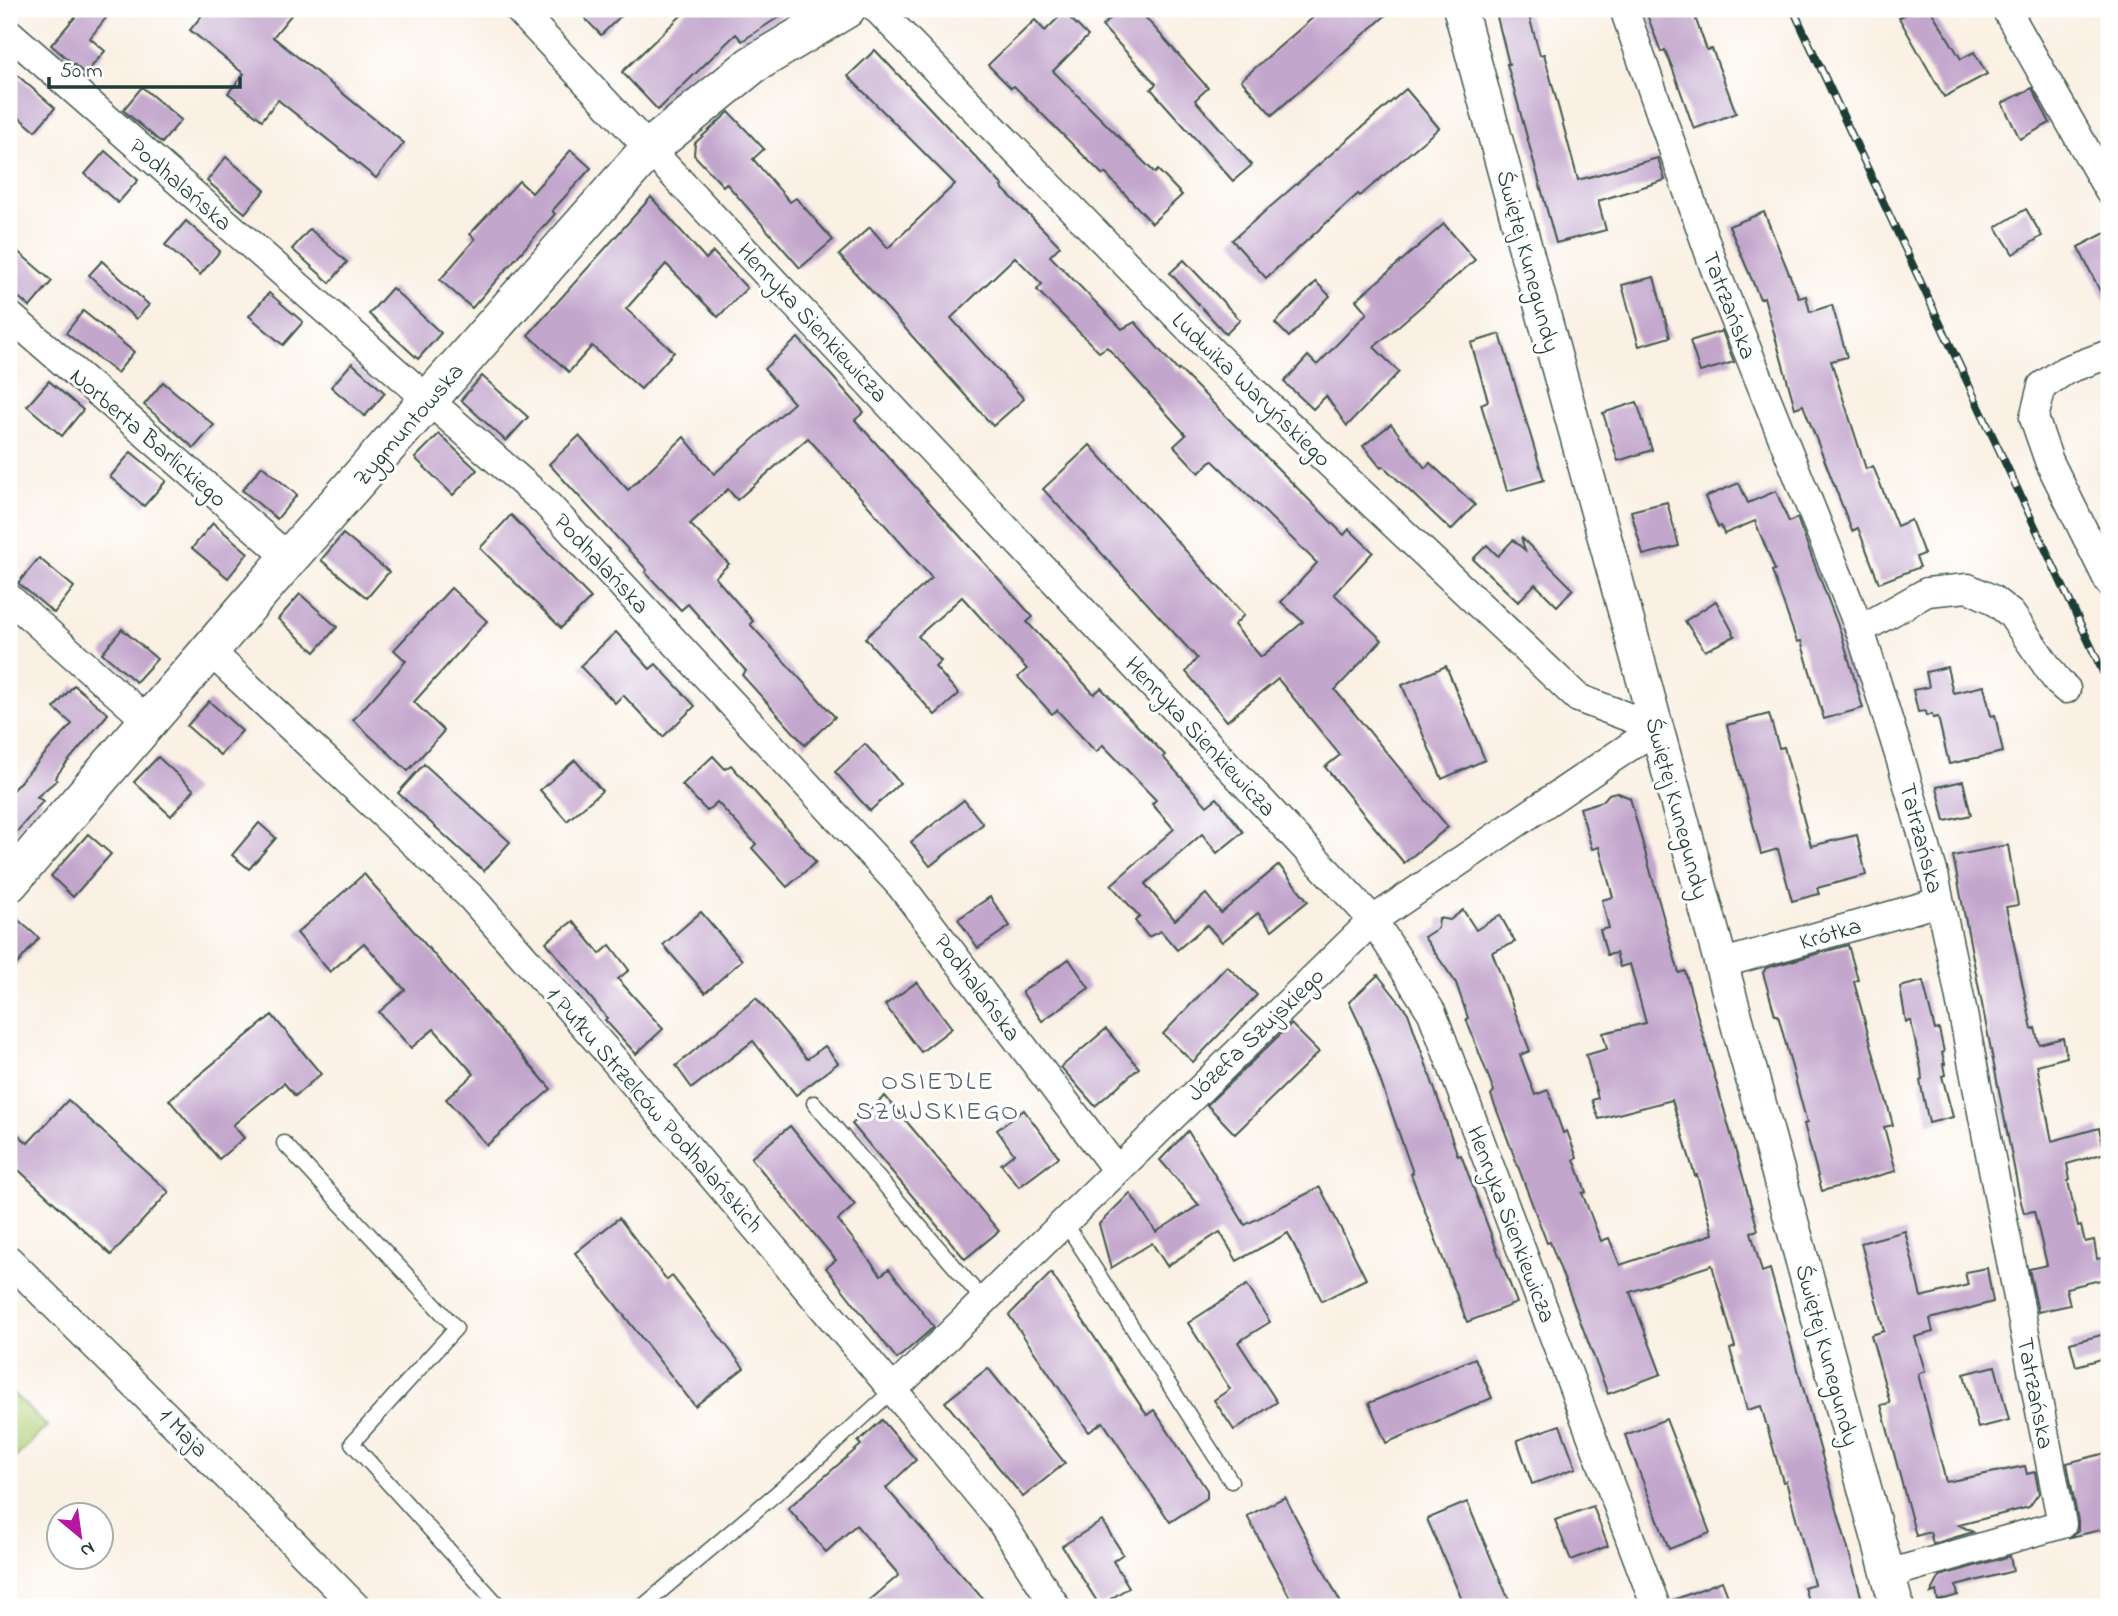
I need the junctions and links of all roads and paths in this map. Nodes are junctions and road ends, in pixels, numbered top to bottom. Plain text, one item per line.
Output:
1 (518, 9) edge
2 (846, 9) edge
3 (877, 9) edge
4 (1460, 9) edge
5 (1624, 9) edge
6 (2006, 9) edge
7 (9, 33) edge
8 (650, 148) junction
9 (2109, 191) edge
10 (9, 315) edge
11 (2109, 354) edge
12 (428, 402) junction
13 (289, 558) junction
14 (2109, 582) edge
15 (9, 598) edge
16 (1860, 630) junction
17 (209, 650) junction
18 (2066, 689) dead end
19 (148, 721) junction
20 (1657, 728) junction
21 (9, 883) edge
22 (1939, 902) junction
23 (1373, 920) junction
24 (1720, 964) junction
25 (814, 1102) dead end
26 (284, 1143) dead end
27 (1116, 1169) junction
28 (1064, 1221) junction
29 (9, 1260) edge
30 (984, 1301) junction
31 (893, 1390) junction
32 (1231, 1481) dead end
33 (1888, 1574) junction
34 (356, 1607) edge
35 (500, 1607) edge
36 (642, 1607) edge
37 (1055, 1607) edge
38 (1656, 1607) edge
39 (1897, 1607) edge

1 - 8 street, Henryka Sienkiewicza
2 - 8 main road, Zygmuntowska
3 - 20 street, Ludwika Waryńskiego
4 - 20 street, Świętej Kunegundy
5 - 16 street, Tatrzańska
6 - 9 street
7 - 12 street, Podhalańska
8 - 12 main road, Zygmuntowska
8 - 23 street, Henryka Sienkiewicza
10 - 13 street, Norberta Barlickiego
11 - 14 street
12 - 13 main road, Zygmuntowska
12 - 27 street, Podhalańska
13 - 17 main road, Zygmuntowska
15 - 19 street
16 - 18 street
16 - 22 street, Tatrzańska
17 - 19 main road, Zygmuntowska
17 - 31 street, 1 Pułku Strzelców Podhalańskich
19 - 21 main road, Zygmuntowska
20 - 23 street, Józefa Szujskiego
20 - 24 street, Świętej Kunegundy
22 - 24 street, Krótka
22 - 33 street, Tatrzańska
23 - 27 street, Józefa Szujskiego
23 - 38 street, Henryka Sienkiewicza
24 - 33 street, Świętej Kunegundy
25 - 30 lane
26 - 35 lane
27 - 28 street, Józefa Szujskiego
28 - 30 street, Józefa Szujskiego
28 - 32 lane
29 - 34 street, 1 Maja
30 - 31 street, Józefa Szujskiego
31 - 36 lane
31 - 37 street, 1 Pułku Strzelców Podhalańskich
33 - 39 street, Świętej Kunegundy

